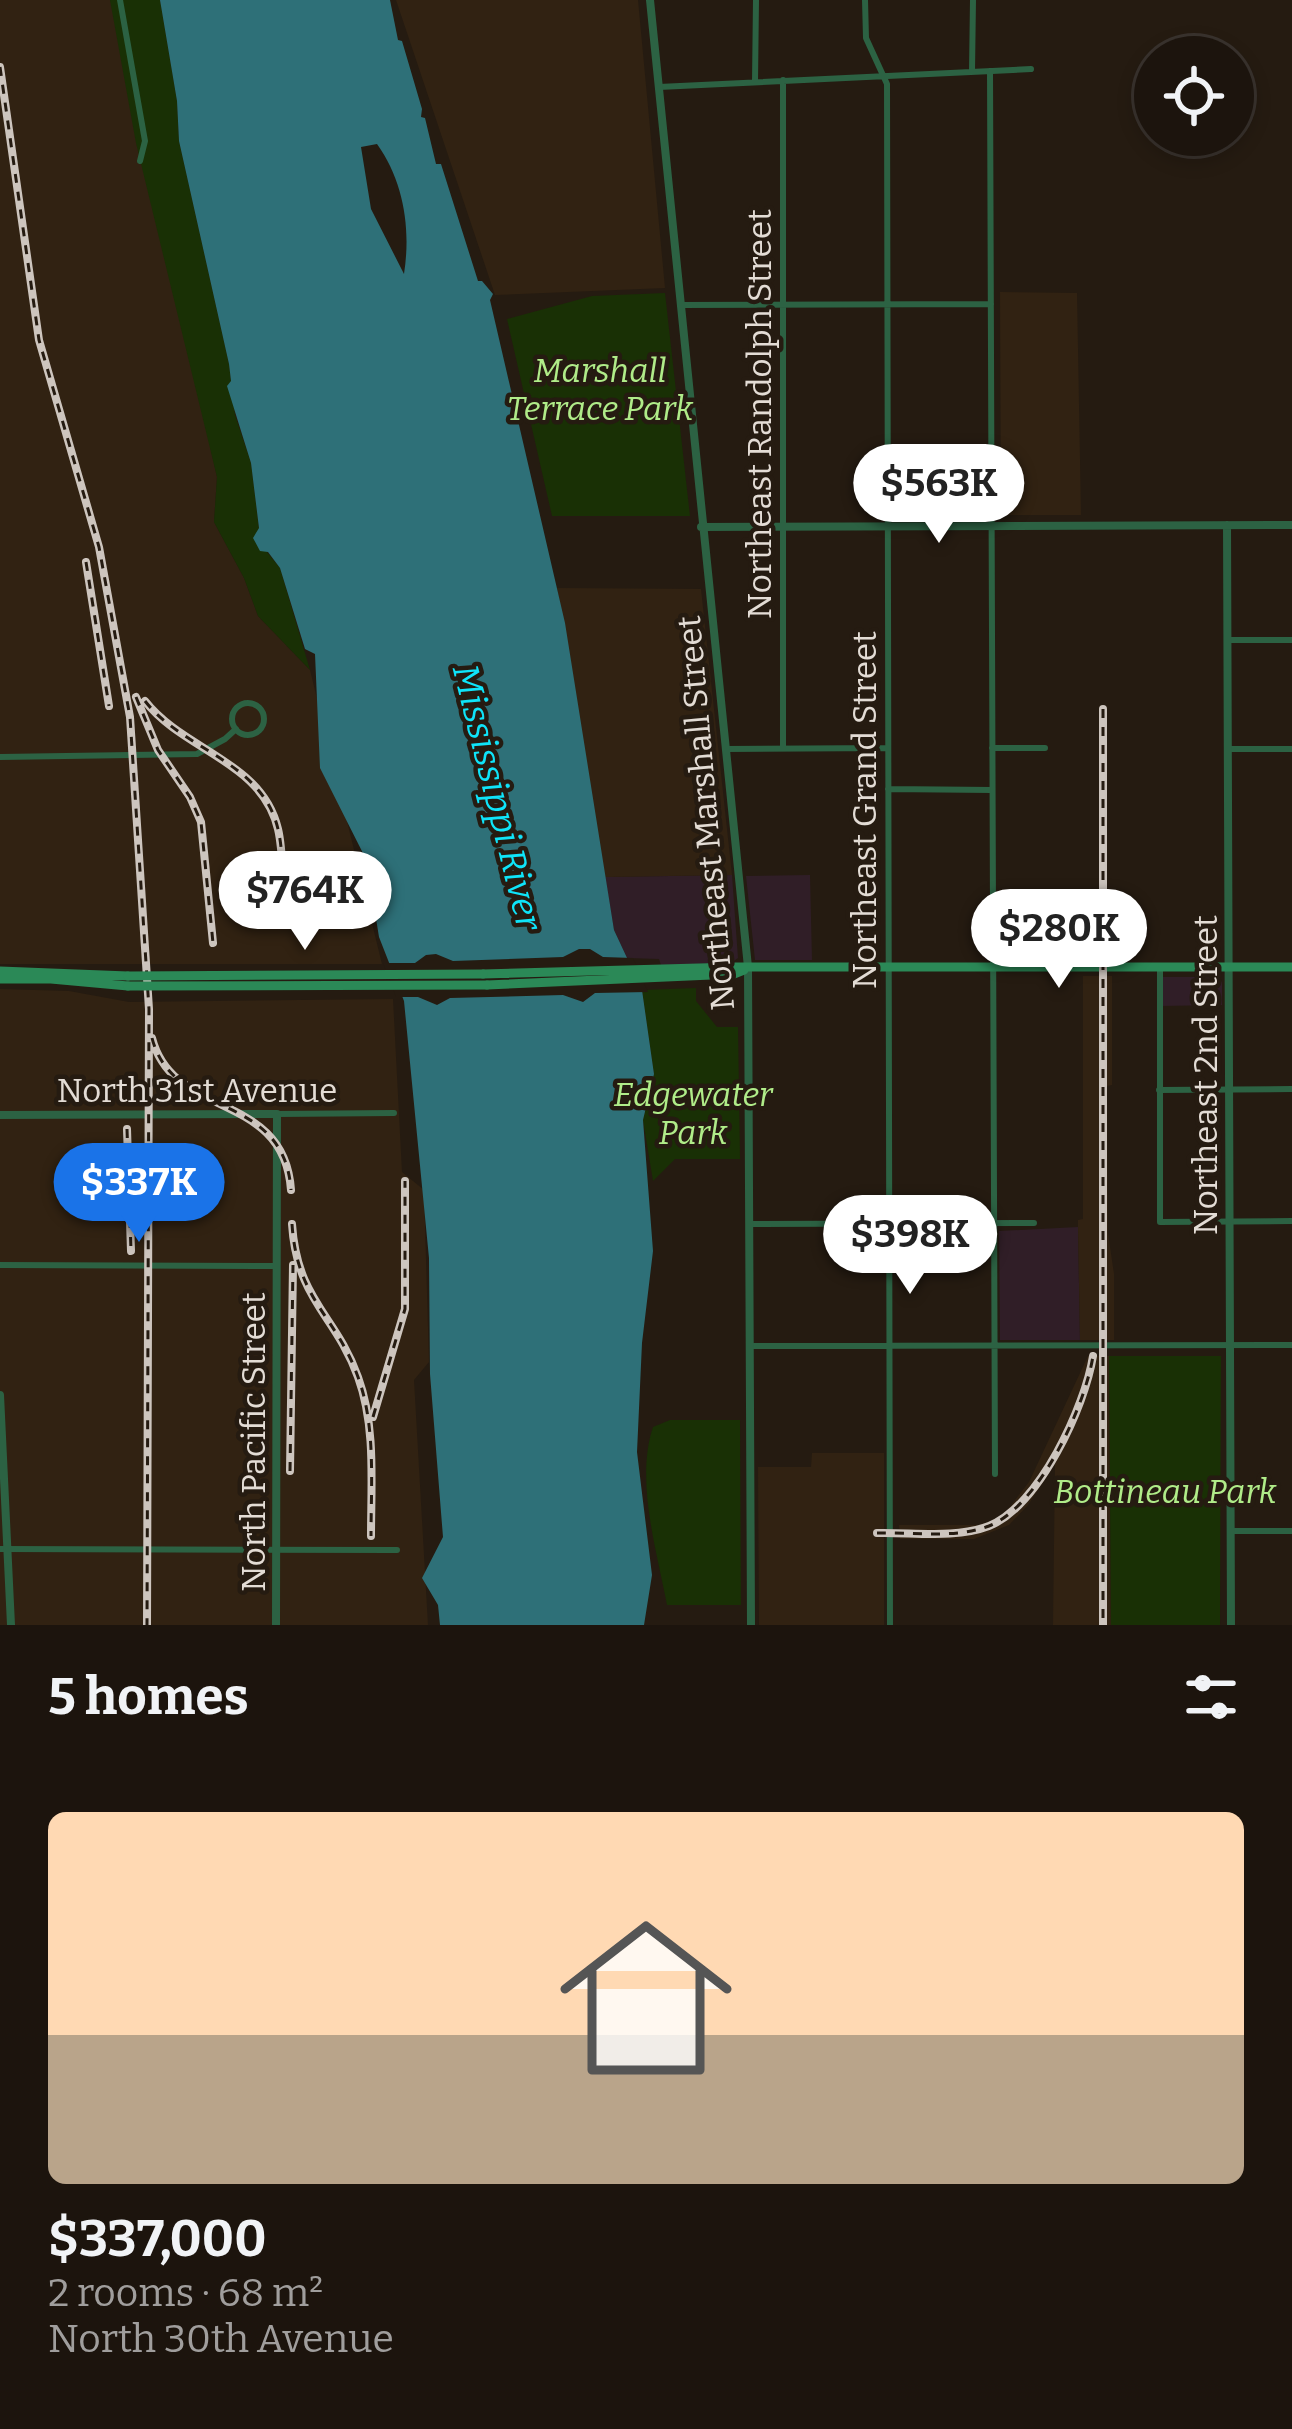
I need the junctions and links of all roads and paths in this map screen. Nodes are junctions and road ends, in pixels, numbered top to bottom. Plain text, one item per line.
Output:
1 (120, 0) edge
2 (650, 0) edge
3 (756, 0) edge
4 (865, 0) edge
5 (973, 0) edge
6 (1031, 69) dead end
7 (990, 70) junction
8 (972, 71) junction
9 (883, 75) junction
10 (782, 80) junction
11 (755, 82) junction
12 (658, 87) junction
13 (140, 160) dead end
14 (782, 304) junction
15 (887, 304) junction
16 (991, 304) junction
17 (680, 305) junction
18 (887, 524) junction
19 (991, 525) junction
20 (1227, 525) junction
21 (1292, 525) edge
22 (783, 526) junction
23 (701, 527) junction
24 (1228, 640) junction
25 (1292, 640) edge
26 (236, 729) junction
27 (783, 748) junction
28 (887, 748) junction
29 (992, 748) junction
30 (1045, 748) dead end
31 (1229, 748) junction
32 (726, 749) junction
33 (1292, 749) edge
34 (0, 758) edge
35 (888, 789) junction
36 (992, 790) junction
37 (748, 967) junction
38 (1292, 967) edge
39 (889, 968) junction
40 (1228, 968) junction
41 (994, 969) junction
42 (1160, 969) junction
43 (0, 975) edge
44 (1230, 1089) junction
45 (1292, 1089) edge
46 (1159, 1090) junction
47 (394, 1113) dead end
48 (277, 1114) junction
49 (0, 1115) edge
50 (1229, 1221) junction
51 (1292, 1221) edge
52 (751, 1223) junction
53 (889, 1223) junction
54 (994, 1223) junction
55 (1034, 1223) dead end
56 (0, 1265) edge
57 (277, 1266) junction
58 (995, 1345) junction
59 (1230, 1345) junction
60 (1292, 1345) edge
61 (749, 1346) junction
62 (890, 1346) junction
63 (0, 1395) edge
64 (0, 1415) edge
65 (995, 1474) dead end
66 (1232, 1531) junction
67 (1292, 1531) edge
68 (5, 1549) edge
69 (276, 1549) junction
70 (397, 1550) dead end
71 (11, 1625) edge
72 (276, 1625) edge
73 (751, 1625) edge
74 (890, 1625) edge
75 (1231, 1625) edge

1 - 13 street
2 - 12 street, Northeast Marshall Street
3 - 11 street
4 - 9 street, Northeast Grand Street
5 - 8 street
6 - 7 street
7 - 8 street
7 - 16 street
8 - 9 street
9 - 10 street
9 - 15 street, Northeast Grand Street
10 - 11 street
10 - 14 street, Northeast Randolph Street
11 - 12 street
12 - 17 street, Northeast Marshall Street
14 - 15 street
14 - 17 street
14 - 22 street, Northeast Randolph Street
15 - 16 street
15 - 18 street, Northeast Grand Street
16 - 19 street
17 - 23 street, Northeast Marshall Street
18 - 19 street
18 - 22 street
18 - 28 street, Northeast Grand Street
19 - 20 street
19 - 29 street
20 - 21 street
20 - 24 street, Northeast 2nd Street
22 - 23 street
22 - 27 street, Northeast Randolph Street
23 - 32 street, Northeast Marshall Street
24 - 25 street
24 - 31 street, Northeast 2nd Street
26 - 26 street
26 - 34 street
27 - 28 street
27 - 32 street
28 - 35 street, Northeast Grand Street
29 - 30 street
29 - 36 street
31 - 33 street
31 - 40 street, Northeast 2nd Street
32 - 37 street, Northeast Marshall Street
35 - 36 street
35 - 39 street, Northeast Grand Street
36 - 41 street
37 - 39 main road
37 - 43 main road, bridge
37 - 52 street, Northeast Marshall Street
38 - 40 main road
39 - 41 main road
39 - 53 street, Northeast Grand Street
40 - 42 main road
40 - 44 street, Northeast 2nd Street
41 - 42 main road
41 - 54 street
42 - 46 street
44 - 45 street
44 - 46 street
44 - 50 street, Northeast 2nd Street
46 - 50 street
47 - 48 street, North 31st Avenue
48 - 49 street, North 31st Avenue
48 - 57 street, North Pacific Street
50 - 51 street
50 - 59 street, Northeast 2nd Street
52 - 53 street
52 - 61 street, Northeast Marshall Street
53 - 54 street
53 - 62 street, Northeast Grand Street
54 - 55 street
54 - 58 street
56 - 57 street
57 - 69 street, North Pacific Street
58 - 59 street
58 - 62 street
58 - 65 street
59 - 60 street
59 - 66 street, Northeast 2nd Street
61 - 62 street
61 - 73 street, Northeast Marshall Street
62 - 74 street, Northeast Grand Street
63 - 64 street
64 - 68 street
66 - 67 street
66 - 75 street, Northeast 2nd Street
68 - 69 street
68 - 71 street
69 - 70 street
69 - 72 street, North Pacific Street

